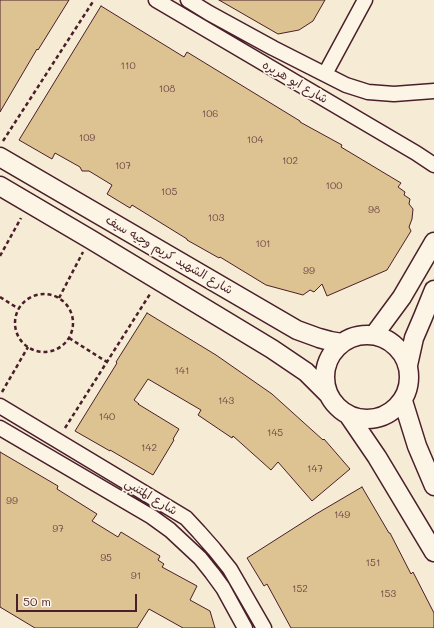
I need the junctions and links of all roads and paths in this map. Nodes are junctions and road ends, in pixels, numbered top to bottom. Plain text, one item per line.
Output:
1 (94, 0) edge
2 (156, 0) edge
3 (188, 0) edge
4 (365, 0) edge
5 (324, 74) junction
6 (434, 91) edge
7 (0, 146) edge
8 (0, 157) edge
9 (434, 165) edge
10 (0, 186) edge
11 (29, 203) junction
12 (90, 239) junction
13 (434, 242) edge
14 (0, 256) edge
15 (158, 280) junction
16 (434, 290) edge
17 (0, 297) edge
18 (59, 298) junction
19 (19, 309) junction
20 (374, 335) junction
21 (69, 338) junction
22 (342, 343) junction
23 (28, 347) junction
24 (107, 362) junction
25 (408, 365) junction
26 (328, 394) junction
27 (0, 396) edge
28 (403, 401) junction
29 (0, 406) edge
30 (349, 416) junction
31 (0, 428) edge
32 (58, 441) junction
33 (434, 486) edge
34 (434, 552) edge
35 (243, 626) edge
36 (264, 628) edge

1 - 7 path
2 - 9 street, شارع ابو هريره
3 - 5 street, شارع ابو هريره
4 - 5 street
5 - 6 street, شارع ابو هريره
8 - 22 street, شارع الشهيد كريم وجيه سيف
10 - 11 street
11 - 12 street
11 - 14 path
12 - 15 street
12 - 18 path
13 - 20 street
15 - 24 path
15 - 26 street
16 - 25 street
17 - 19 path
18 - 19 path
18 - 21 path
19 - 23 path
20 - 22 street
20 - 25 street
21 - 23 path
21 - 24 path
22 - 26 street
23 - 27 path
24 - 32 path
25 - 28 street
26 - 30 street
28 - 30 street
28 - 33 street
29 - 32 street, شارع المتنبي
30 - 34 street
31 - 35 street, شارع المتنبي
32 - 36 street, شارع المتنبي

